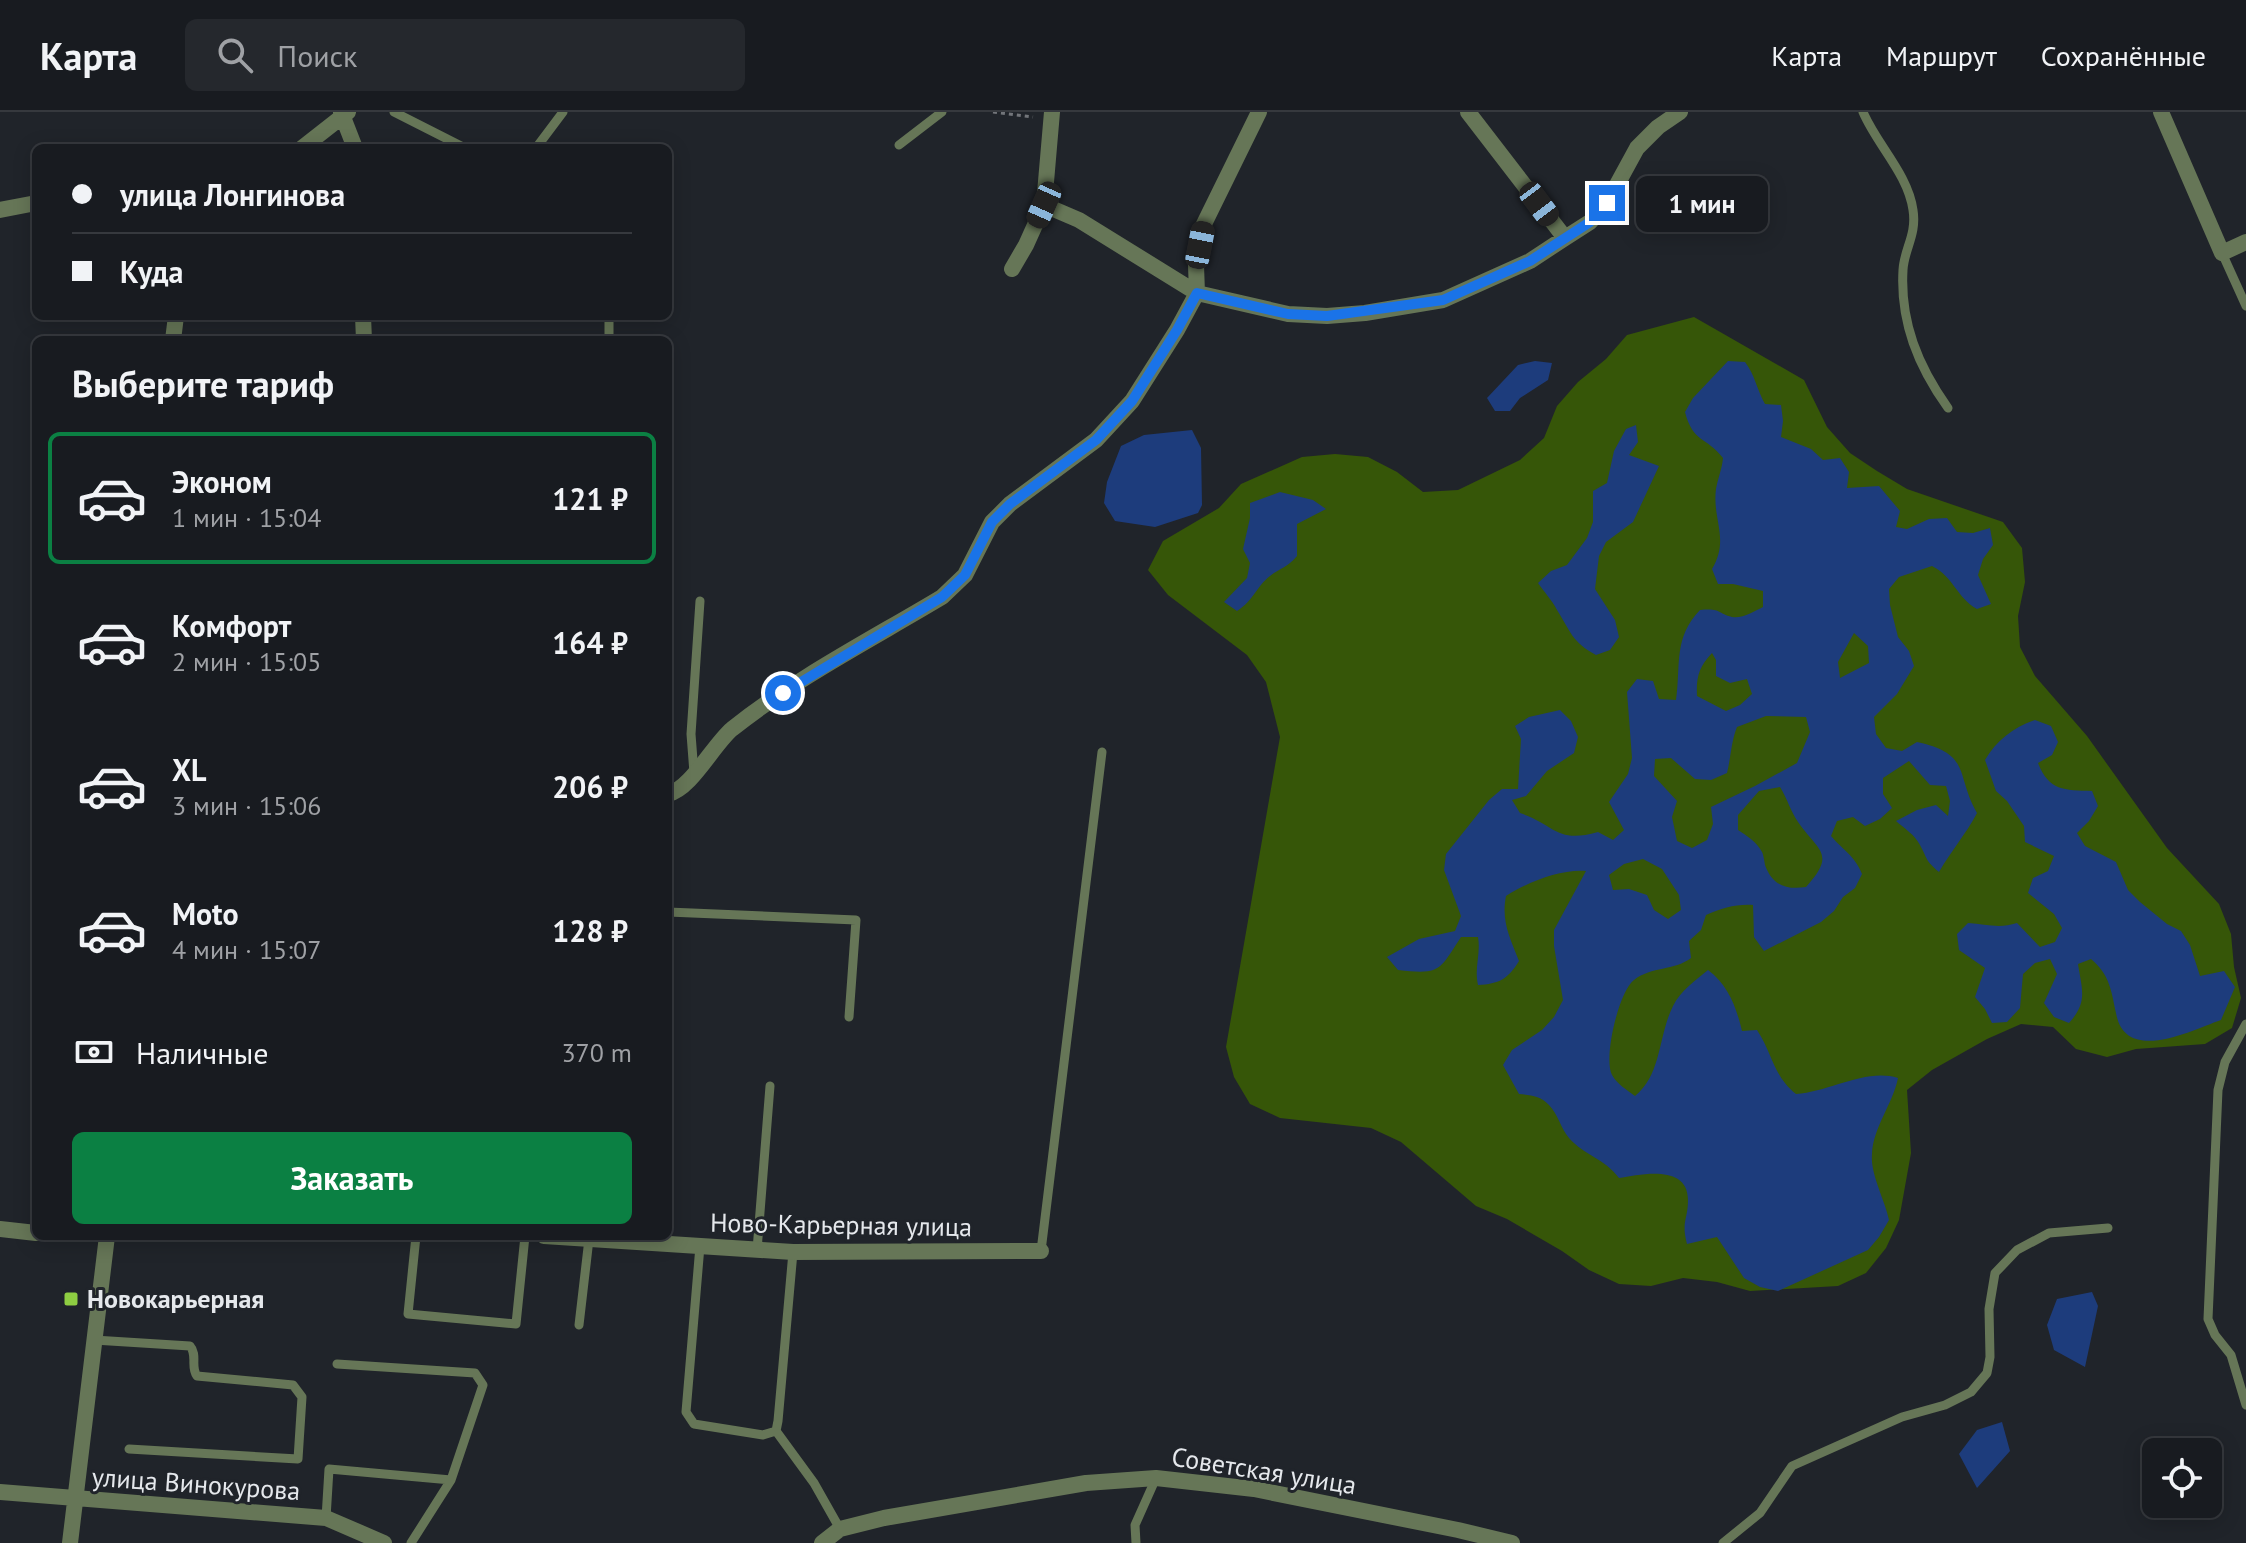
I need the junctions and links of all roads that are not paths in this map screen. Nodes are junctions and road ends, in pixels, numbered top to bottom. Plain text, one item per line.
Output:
1 (394, 112) edge
2 (563, 112) edge
3 (942, 112) edge
4 (1259, 112) edge
5 (1468, 112) edge
6 (1680, 112) edge
7 (1863, 112) edge
8 (2161, 112) edge
9 (344, 113) edge
10 (1052, 116) edge
11 (307, 144) edge
12 (354, 144) edge
13 (457, 144) edge
14 (539, 144) edge
15 (899, 145) dead end
16 (32, 204) edge
17 (1044, 205) junction
18 (0, 210) edge
19 (1565, 238) junction
20 (2246, 242) edge
21 (2222, 253) junction
22 (1012, 269) dead end
23 (1197, 293) junction
24 (2246, 306) edge
25 (1948, 408) dead end
26 (700, 601) dead end
27 (1102, 752) dead end
28 (694, 773) junction
29 (672, 792) edge
30 (672, 912) edge
31 (849, 1017) dead end
32 (2246, 1024) edge
33 (770, 1086) dead end
34 (2108, 1228) dead end
35 (0, 1229) edge
36 (32, 1233) edge
37 (106, 1240) edge
38 (416, 1240) edge
39 (525, 1240) edge
40 (589, 1240) edge
41 (605, 1240) edge
42 (700, 1246) junction
43 (757, 1250) junction
44 (1041, 1251) joint
45 (793, 1252) junction
46 (579, 1325) dead end
47 (94, 1340) junction
48 (337, 1364) dead end
49 (2246, 1405) edge
50 (776, 1431) junction
51 (129, 1449) dead end
52 (1156, 1478) junction
53 (451, 1480) junction
54 (0, 1492) edge
55 (73, 1498) junction
56 (326, 1518) junction
57 (840, 1529) junction
58 (1505, 1542) edge
59 (70, 1543) edge
60 (384, 1543) edge
61 (411, 1543) edge
62 (822, 1543) edge
63 (1136, 1543) edge
64 (1723, 1543) edge

1 - 13 lane
2 - 14 lane
3 - 15 lane
4 - 23 street
5 - 19 street
6 - 19 street
7 - 25 lane
8 - 21 street
9 - 11 street
9 - 12 street
10 - 17 street
16 - 18 street
17 - 22 street
17 - 23 street
19 - 23 street
20 - 21 street
21 - 24 lane
23 - 28 street
26 - 28 lane
27 - 44 lane
28 - 29 street
30 - 31 lane
32 - 49 lane
33 - 43 lane
34 - 64 lane
35 - 36 street
37 - 47 street
38 - 39 lane
40 - 46 lane
41 - 42 street, Ново-Карьерная улица
42 - 43 street, Ново-Карьерная улица
42 - 50 lane
43 - 45 street, Ново-Карьерная улица
44 - 45 street, Ново-Карьерная улица
45 - 50 lane
47 - 51 lane
47 - 55 street
48 - 53 lane
50 - 57 lane
52 - 57 street, Советская улица
52 - 58 street, Советская улица
52 - 63 lane
53 - 56 lane
53 - 61 lane
54 - 55 street, улица Винокурова
55 - 56 street, улица Винокурова
55 - 59 street
56 - 60 street, улица Винокурова
57 - 62 street, Советская улица

